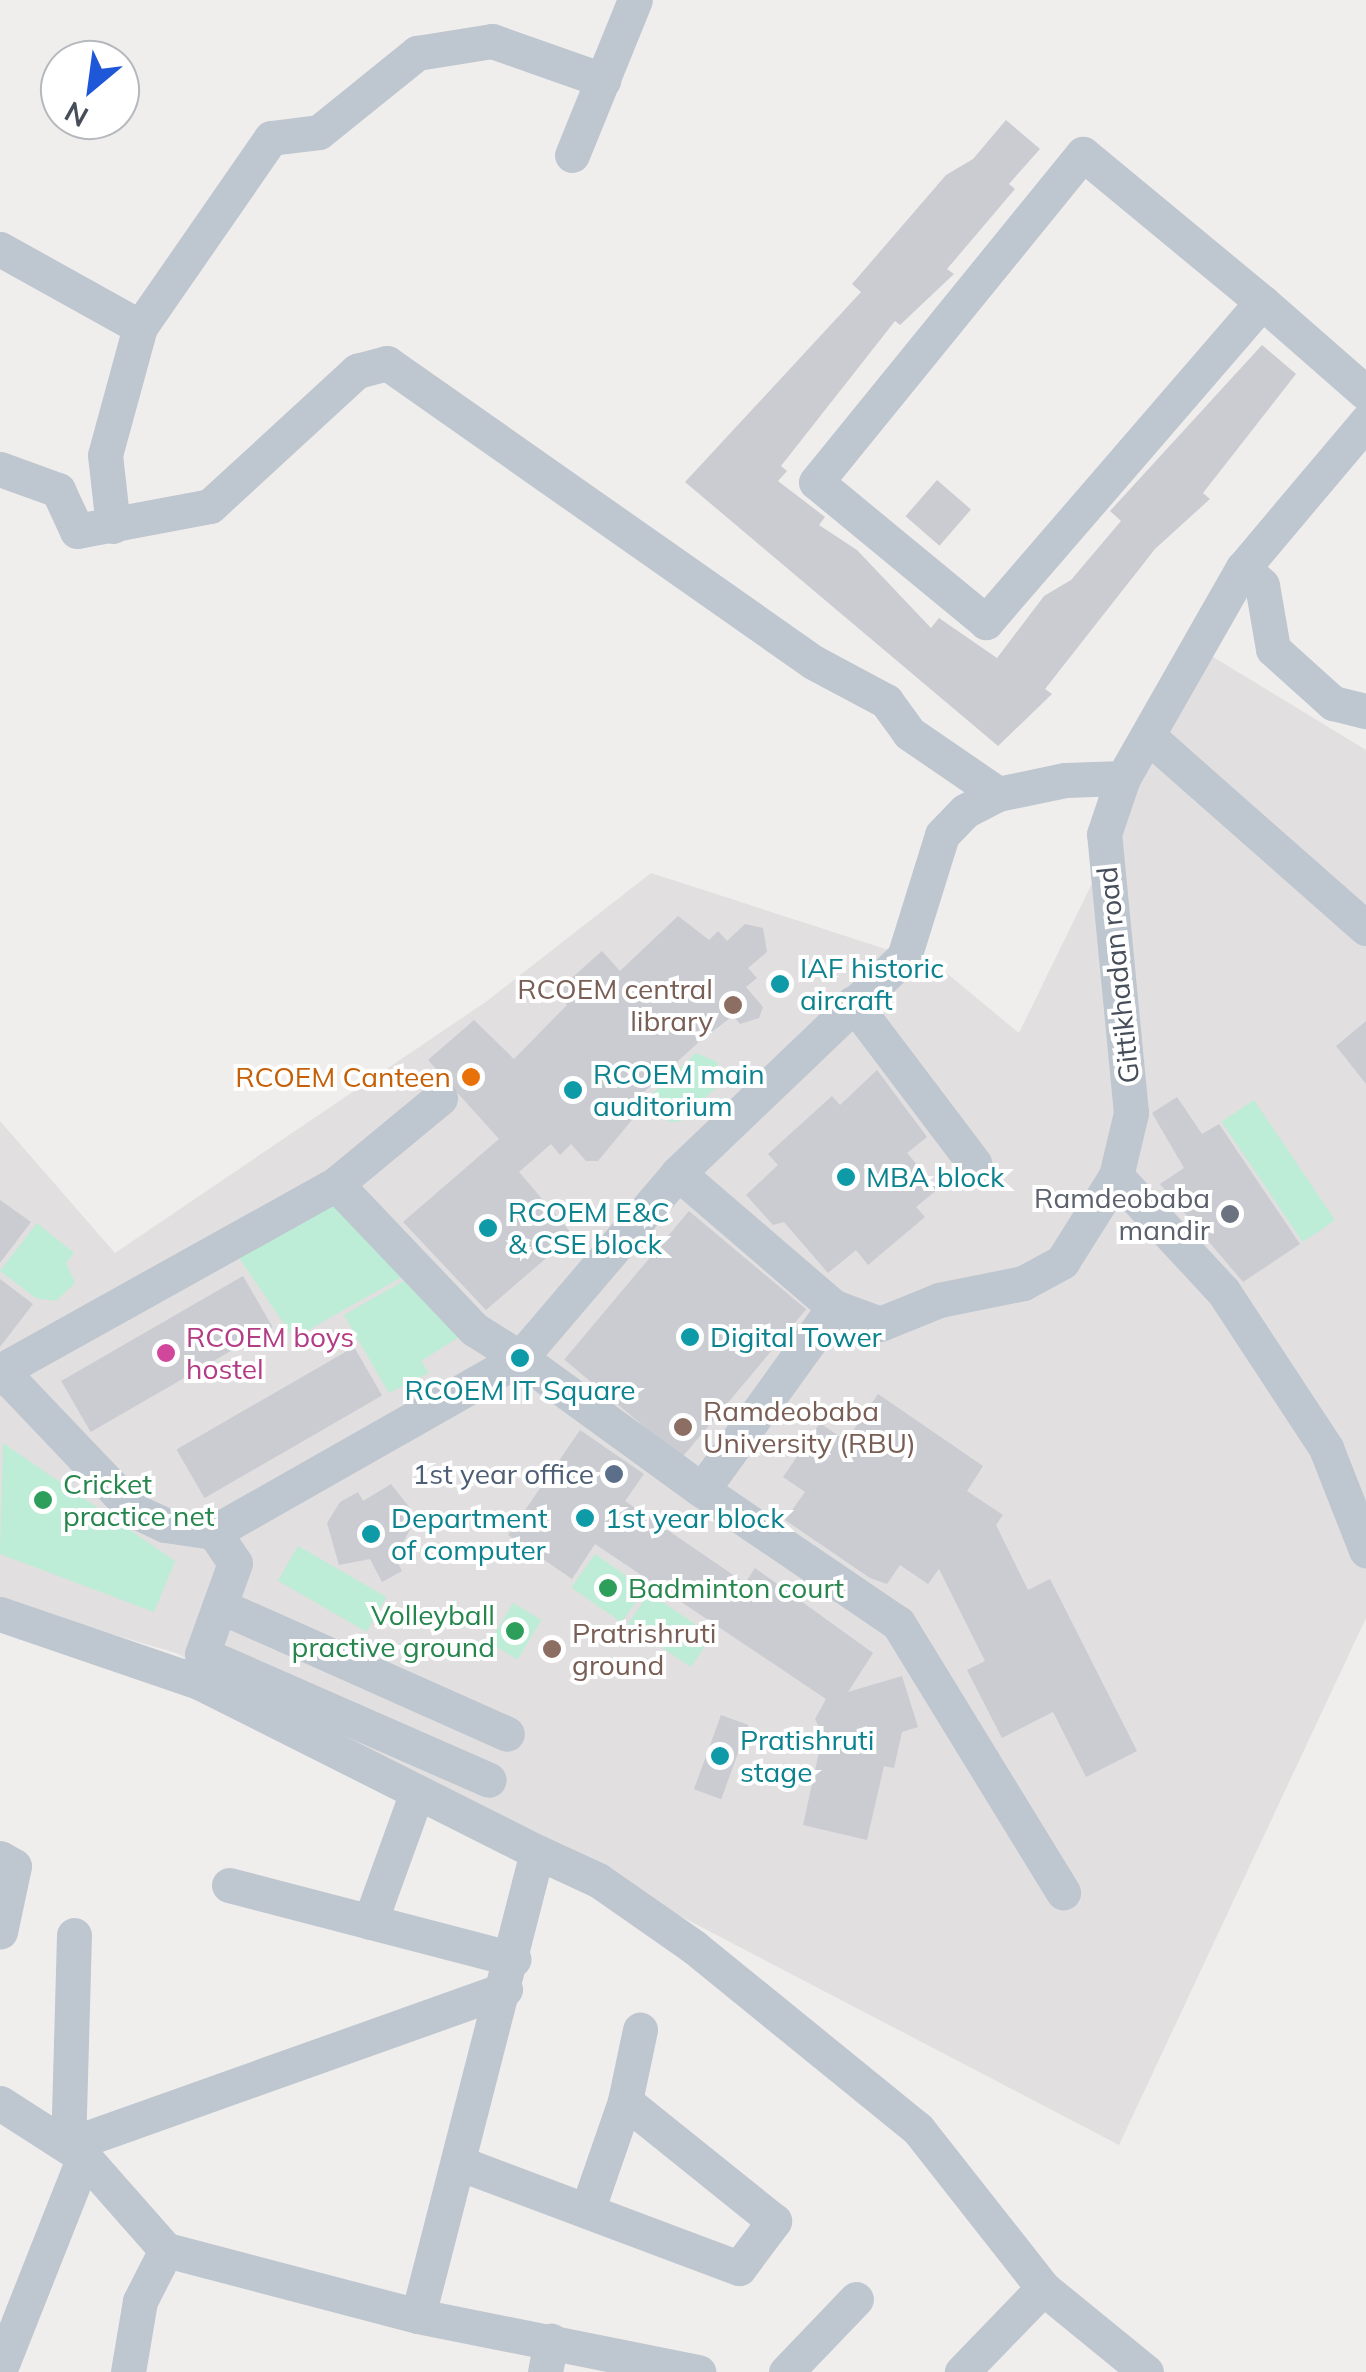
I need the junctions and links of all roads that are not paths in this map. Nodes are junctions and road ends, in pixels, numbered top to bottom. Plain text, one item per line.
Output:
1 (635, 0) edge
2 (603, 80) junction
3 (572, 156) dead end
4 (0, 249) edge
5 (1262, 302) junction
6 (140, 327) junction
7 (1366, 393) edge
8 (1366, 422) edge
9 (0, 469) edge
10 (113, 526) junction
11 (1244, 568) junction
12 (1366, 710) edge
13 (1149, 737) junction
14 (1122, 778) junction
15 (998, 794) junction
16 (1366, 928) edge
17 (860, 996) junction
18 (440, 1098) dead end
19 (974, 1163) dead end
20 (678, 1173) junction
21 (1116, 1176) junction
22 (336, 1184) junction
23 (834, 1308) junction
24 (520, 1358) junction
25 (702, 1490) junction
26 (214, 1532) junction
27 (1366, 1550) edge
28 (220, 1606) junction
29 (0, 1614) edge
30 (507, 1734) dead end
31 (490, 1780) dead end
32 (417, 1792) junction
33 (538, 1852) junction
34 (0, 1858) edge
35 (228, 1886) dead end
36 (1064, 1892) dead end
37 (370, 1922) junction
38 (0, 1932) edge
39 (74, 1935) dead end
40 (510, 1974) junction
41 (640, 2030) dead end
42 (625, 2101) junction
43 (0, 2103) edge
44 (76, 2151) junction
45 (458, 2163) junction
46 (587, 2211) junction
47 (166, 2250) junction
48 (1043, 2288) junction
49 (856, 2299) dead end
50 (418, 2316) junction
51 (548, 2357) edge
52 (0, 2369) edge
53 (128, 2372) edge
54 (698, 2372) edge
55 (786, 2372) edge
56 (962, 2372) edge
57 (1146, 2372) edge

1 - 2 street
2 - 3 street
2 - 6 street
4 - 6 street
5 - 5 street
5 - 7 street
6 - 10 street
8 - 11 street, Gittikhadan road
9 - 10 street
10 - 15 street
11 - 12 street
11 - 13 street, Gittikhadan road
13 - 14 street, Gittikhadan road
13 - 16 street
14 - 15 street
14 - 21 street, Gittikhadan road
15 - 17 street
17 - 19 street
17 - 20 street
18 - 22 street
20 - 23 street
20 - 24 street
21 - 23 street, Gittikhadan road
21 - 27 street
22 - 24 street
22 - 26 street
23 - 25 street
24 - 25 street
24 - 26 street
25 - 36 street
26 - 28 street
28 - 30 street
28 - 31 street
29 - 32 street
32 - 33 street
32 - 37 street
33 - 40 street
33 - 48 street
34 - 38 street
35 - 37 street
37 - 40 street
39 - 44 street
40 - 44 street
40 - 45 street
41 - 42 street
42 - 46 street
42 - 46 street
43 - 44 street
44 - 47 street
44 - 52 street
45 - 46 street
45 - 50 street
47 - 50 street
47 - 53 street
48 - 56 street
48 - 57 street
49 - 55 street
50 - 51 street
51 - 54 street

